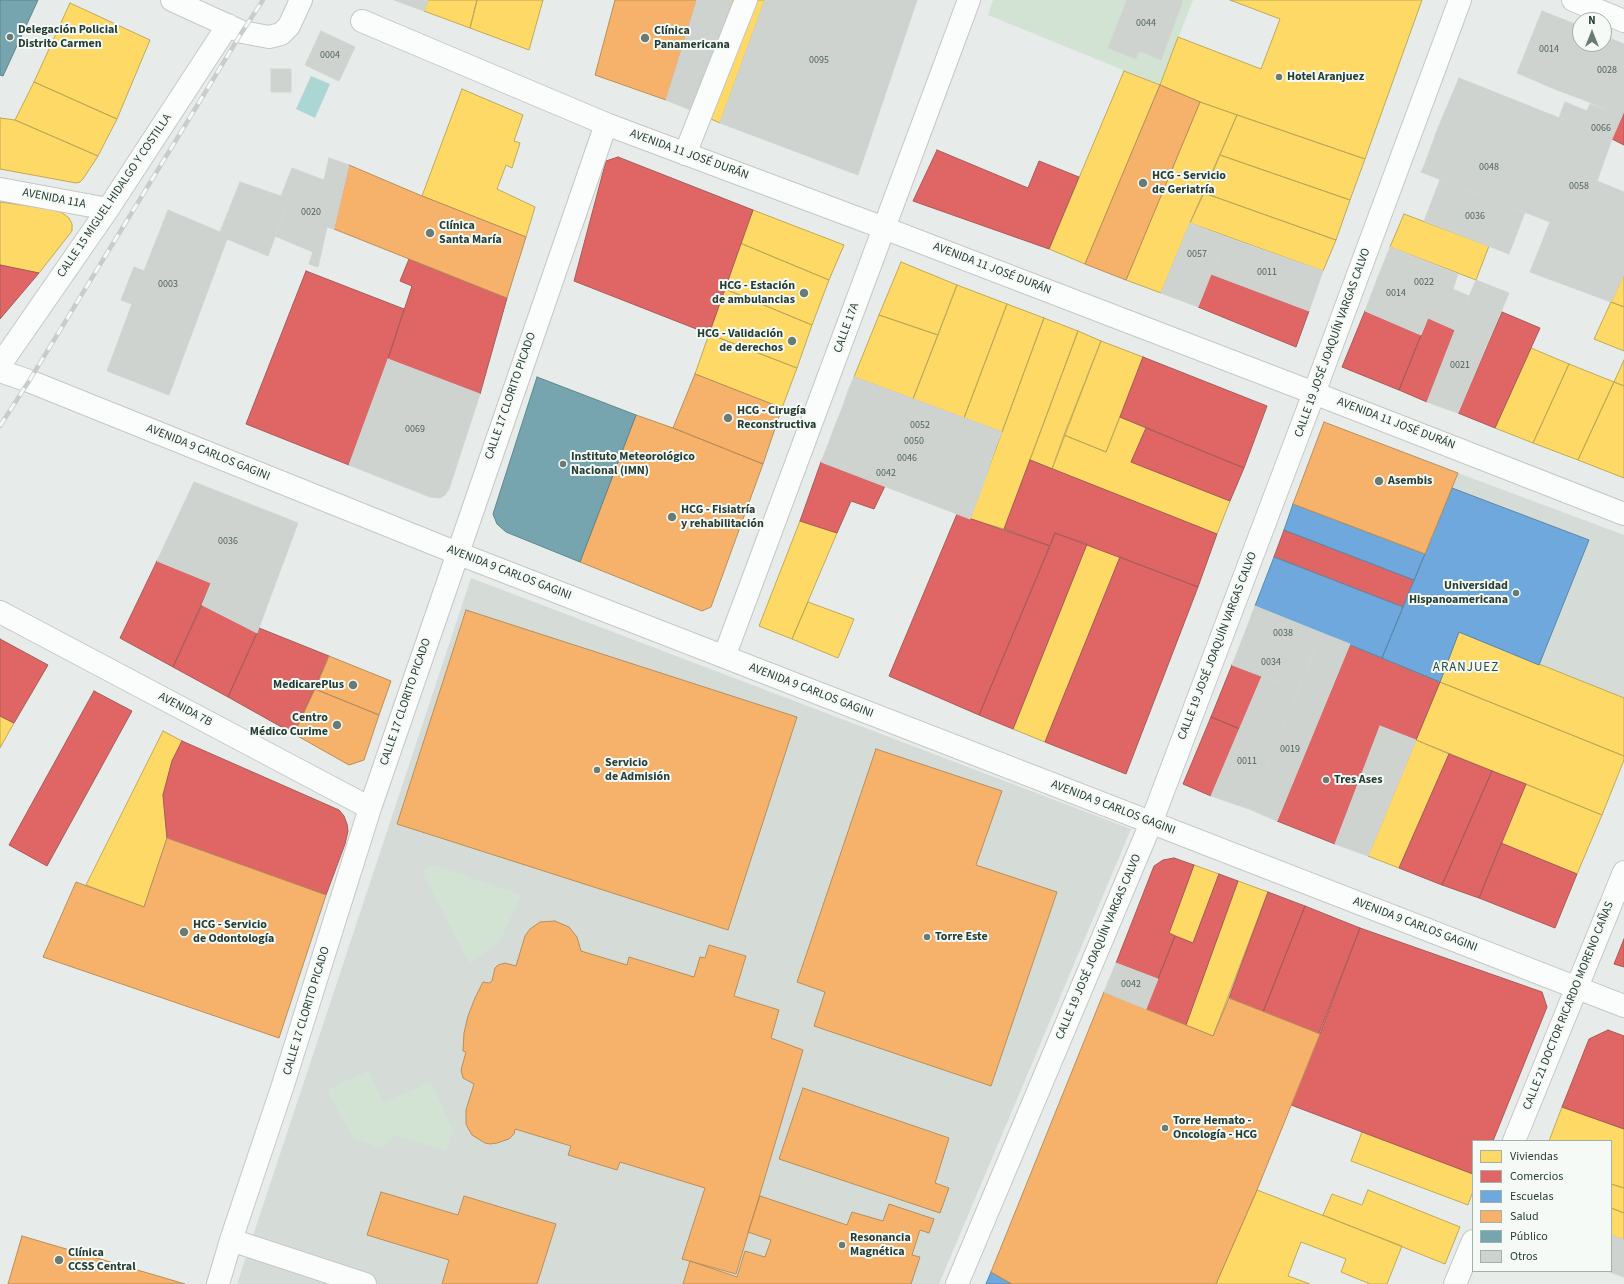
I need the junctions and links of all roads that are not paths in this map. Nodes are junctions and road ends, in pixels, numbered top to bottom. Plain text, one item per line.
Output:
1 (172, 0) edge
2 (301, 0) edge
3 (746, 0) edge
4 (968, 0) edge
5 (1460, 0) edge
6 (1573, 0) edge
7 (1624, 21) edge
8 (362, 22) dead end
9 (228, 25) junction
10 (606, 124) junction
11 (685, 154) junction
12 (0, 189) edge
13 (108, 209) junction
14 (884, 228) junction
15 (0, 365) edge
16 (0, 371) edge
17 (1314, 393) junction
18 (1624, 514) edge
19 (457, 553) junction
20 (0, 612) edge
21 (724, 657) junction
22 (370, 808) junction
23 (1151, 823) junction
24 (1624, 872) edge
25 (1578, 988) junction
26 (1624, 1006) edge
27 (1514, 1140) edge
28 (231, 1240) junction
29 (1472, 1243) edge
30 (218, 1284) edge
31 (365, 1284) edge
32 (957, 1284) edge
33 (1455, 1284) edge

1 - 9 street
2 - 9 street
3 - 11 street
4 - 14 street, CALLE 17A
5 - 17 street, CALLE 19 JOSÉ JOAQUÍN VARGAS CALVO
6 - 7 street
8 - 10 street, AVENIDA 11 JOSÉ DURÁN
9 - 13 street, CALLE 15 MIGUEL HIDALGO Y COSTILLA
10 - 11 street, AVENIDA 11 JOSÉ DURÁN
10 - 19 street, CALLE 17 CLORITO PICADO
11 - 14 street, AVENIDA 11 JOSÉ DURÁN
12 - 13 street, AVENIDA 11A
13 - 15 street, CALLE 15 MIGUEL HIDALGO Y COSTILLA
14 - 17 street, AVENIDA 11 JOSÉ DURÁN
14 - 21 street, CALLE 17A
16 - 19 street, AVENIDA 9 CARLOS GAGINI
17 - 18 street, AVENIDA 11 JOSÉ DURÁN
17 - 23 street, CALLE 19 JOSÉ JOAQUÍN VARGAS CALVO
19 - 21 street, AVENIDA 9 CARLOS GAGINI
19 - 22 street, CALLE 17 CLORITO PICADO
20 - 22 street, AVENIDA 7B
21 - 23 street, AVENIDA 9 CARLOS GAGINI
22 - 28 street, CALLE 17 CLORITO PICADO
23 - 25 street, AVENIDA 9 CARLOS GAGINI
23 - 32 street, CALLE 19 JOSÉ JOAQUÍN VARGAS CALVO
24 - 25 street, CALLE 21 DOCTOR RICARDO MORENO CAÑAS
25 - 26 street, AVENIDA 9 CARLOS GAGINI
25 - 27 street, CALLE 21 DOCTOR RICARDO MORENO CAÑAS
28 - 30 street, CALLE 17 CLORITO PICADO
28 - 31 street
29 - 33 street

